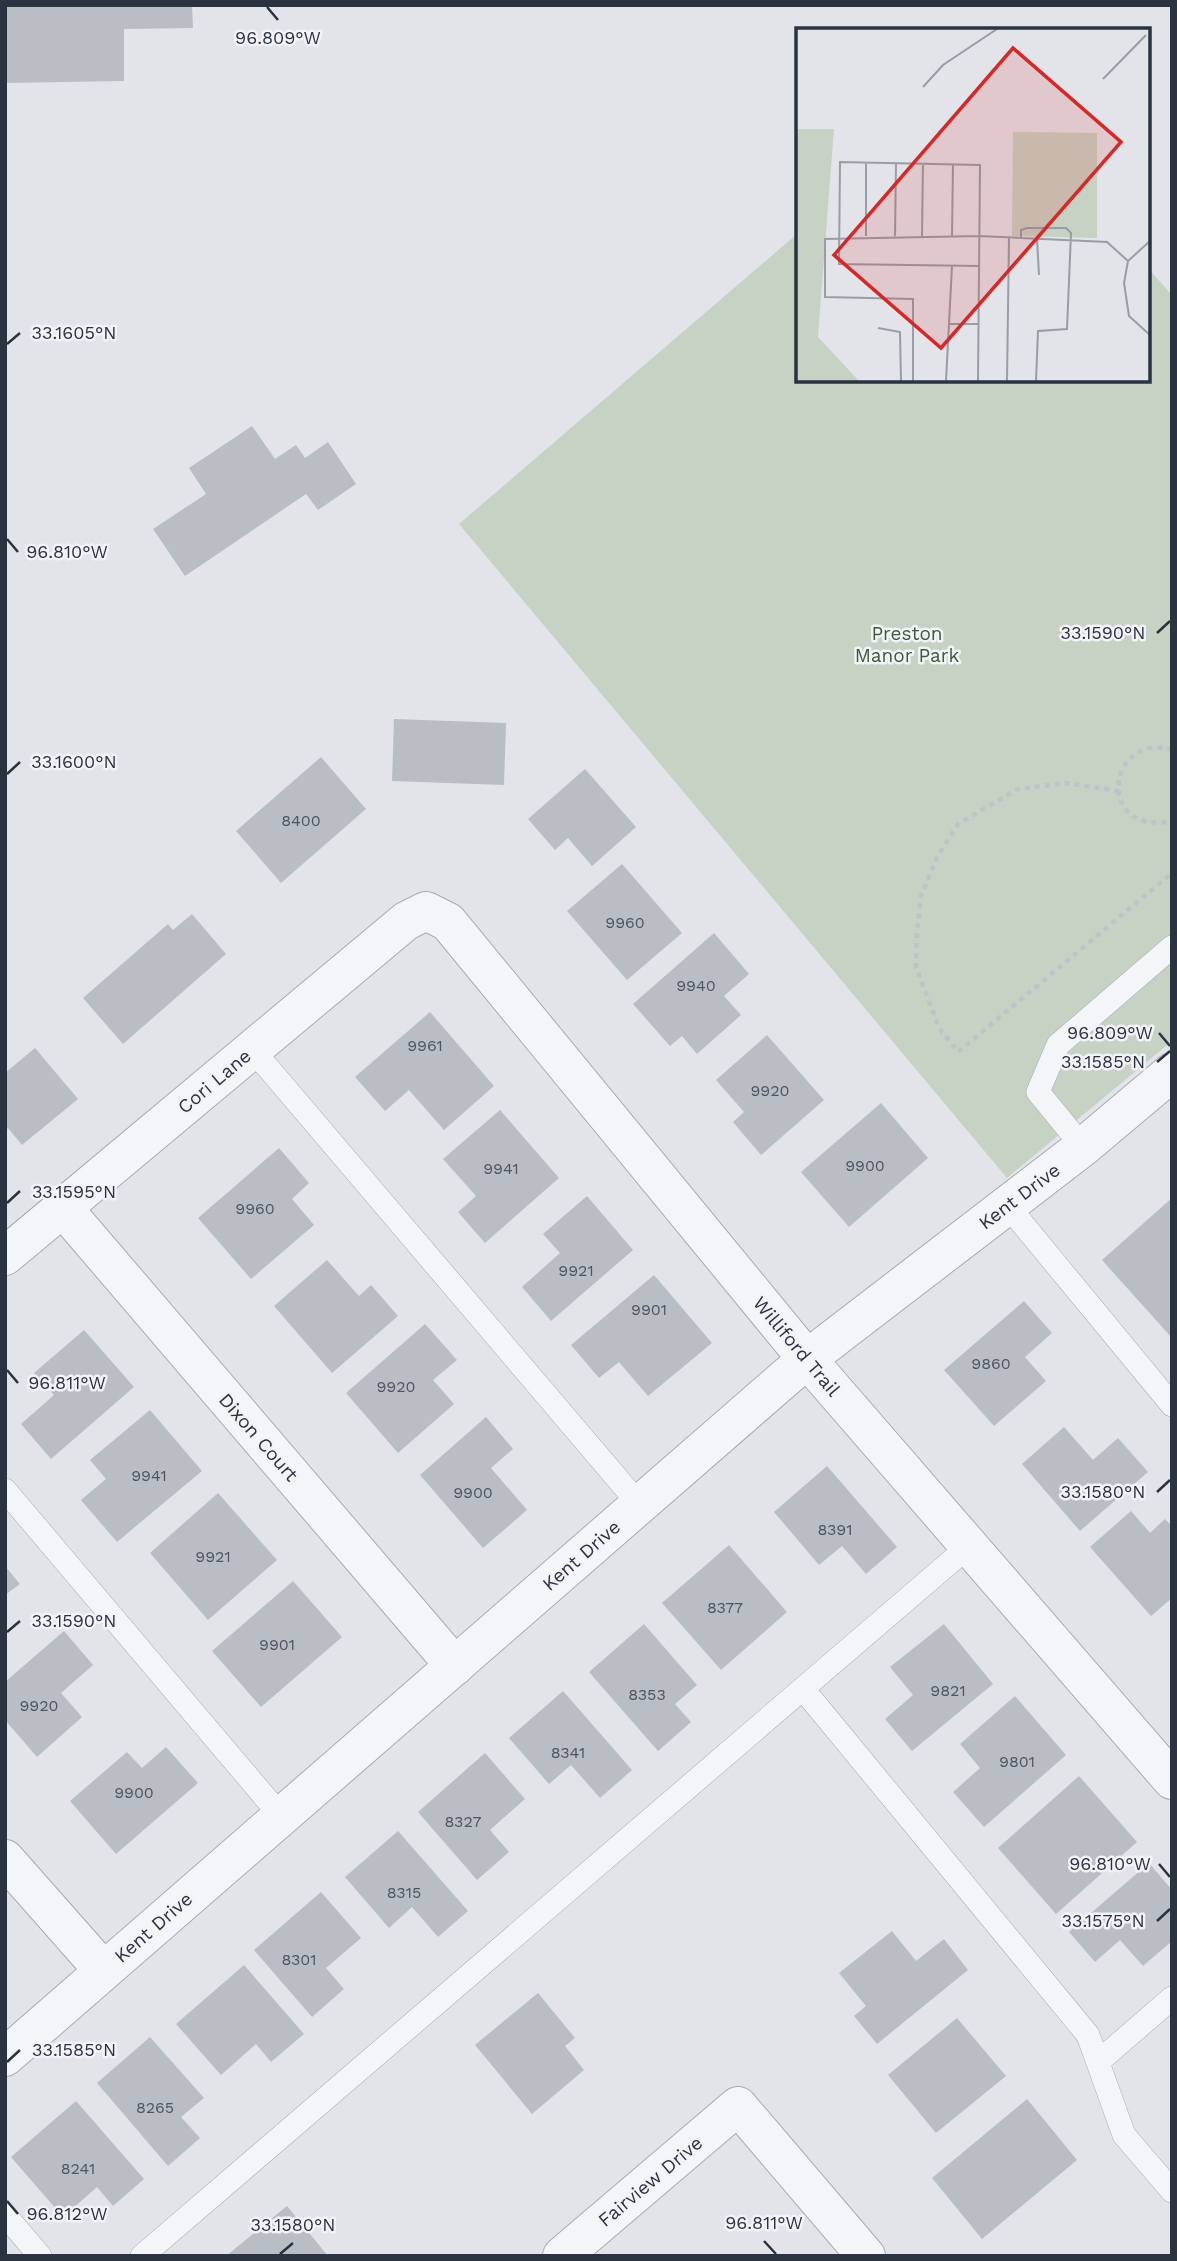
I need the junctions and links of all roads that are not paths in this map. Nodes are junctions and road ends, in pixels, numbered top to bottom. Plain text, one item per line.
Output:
1 (426, 911) joint
2 (1172, 947) edge
3 (252, 1049) junction
4 (1172, 1072) edge
5 (1083, 1147) junction
6 (1007, 1205) junction
7 (63, 1208) junction
8 (5, 1256) edge
9 (807, 1359) junction
10 (1172, 1405) edge
11 (5, 1490) edge
12 (639, 1504) junction
13 (969, 1546) junction
14 (455, 1666) junction
15 (803, 1689) junction
16 (1172, 1780) edge
17 (281, 1816) junction
18 (5, 1859) edge
19 (103, 1970) junction
20 (1172, 1998) edge
21 (5, 2057) edge
22 (1098, 2062) junction
23 (1172, 2191) edge
24 (5, 2215) edge
25 (40, 2256) edge
26 (142, 2256) edge
27 (562, 2256) edge
28 (866, 2256) edge

1 - 3 street, Cori Lane
1 - 9 street, Williford Trail
2 - 5 lane
3 - 7 street, Cori Lane
3 - 12 lane
4 - 5 street, Kent Drive
5 - 6 street, Kent Drive
6 - 9 street, Kent Drive
6 - 10 lane
7 - 8 street, Cori Lane
7 - 14 street, Dixon Court
9 - 12 street, Kent Drive
9 - 13 street, Williford Trail
11 - 17 lane
12 - 14 street, Kent Drive
13 - 15 lane
13 - 16 street, Williford Trail
14 - 17 street, Kent Drive
15 - 22 lane
15 - 26 lane
17 - 19 street, Kent Drive
18 - 19 street
19 - 21 street, Kent Drive
20 - 22 lane
22 - 23 lane
24 - 25 lane
27 - 28 street, Fairview Drive

